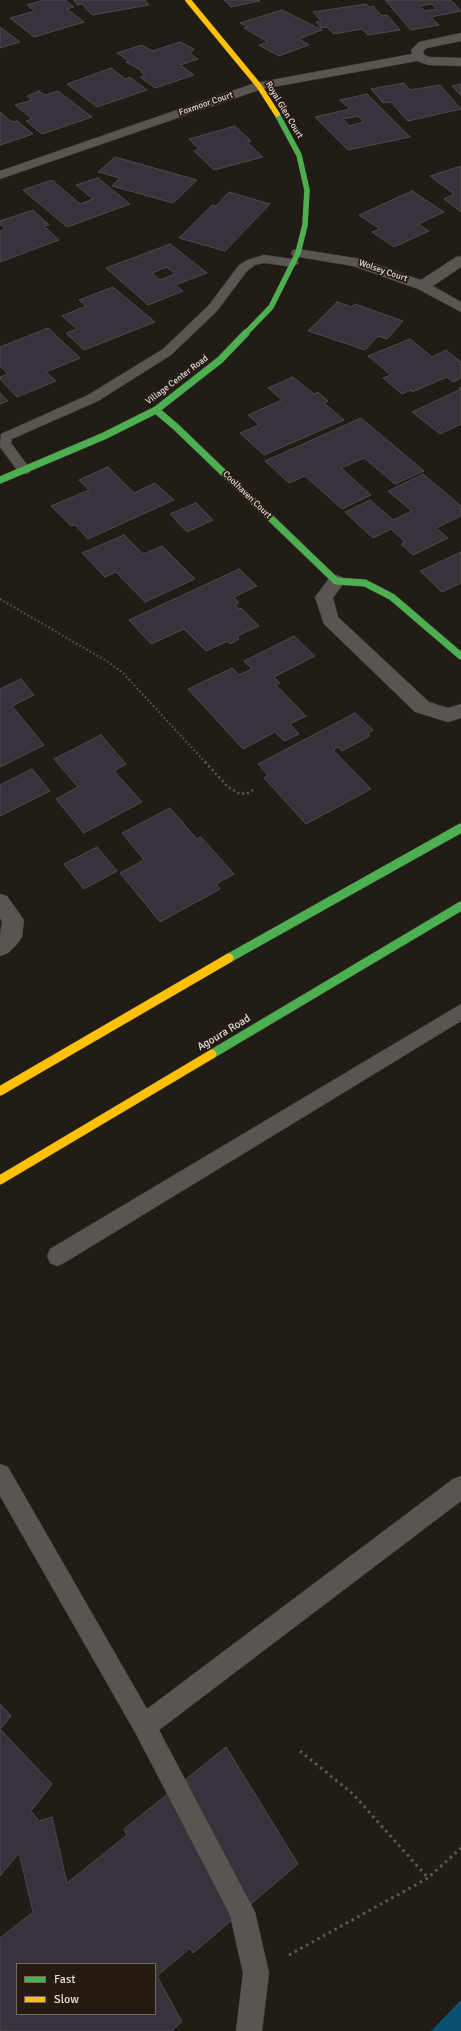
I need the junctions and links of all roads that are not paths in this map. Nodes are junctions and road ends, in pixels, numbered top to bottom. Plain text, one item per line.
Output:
1 (188, 0) edge
2 (461, 37) edge
3 (418, 57) junction
4 (461, 62) edge
5 (259, 86) junction
6 (0, 175) edge
7 (296, 258) junction
8 (461, 260) edge
9 (423, 286) junction
10 (461, 308) edge
11 (156, 410) junction
12 (24, 470) junction
13 (0, 480) edge
14 (336, 581) junction
15 (461, 656) edge
16 (461, 710) edge
17 (461, 828) edge
18 (0, 902) edge
19 (461, 906) edge
20 (0, 947) edge
21 (461, 1012) edge
22 (0, 1091) edge
23 (0, 1180) edge
24 (57, 1256) dead end
25 (0, 1475) edge
26 (461, 1487) edge
27 (144, 1726) junction
28 (249, 2031) edge

1 - 5 street, Royal Glen Court
2 - 3 street
3 - 4 street, Foxmoor Court
3 - 5 street, Foxmoor Court
5 - 6 street, Foxmoor Court
5 - 7 street, Royal Glen Court
7 - 9 street, Wolsey Court
7 - 11 street, Village Center Road
7 - 12 lane
8 - 9 street
9 - 10 street, Wolsey Court
11 - 12 street, Village Center Road
11 - 14 street, Coolhaven Court
12 - 13 street, Village Center Road
14 - 15 street
14 - 16 street
17 - 22 street
18 - 20 street
19 - 23 street, Agoura Road
21 - 24 lane
25 - 27 lane
26 - 27 lane
27 - 28 lane

